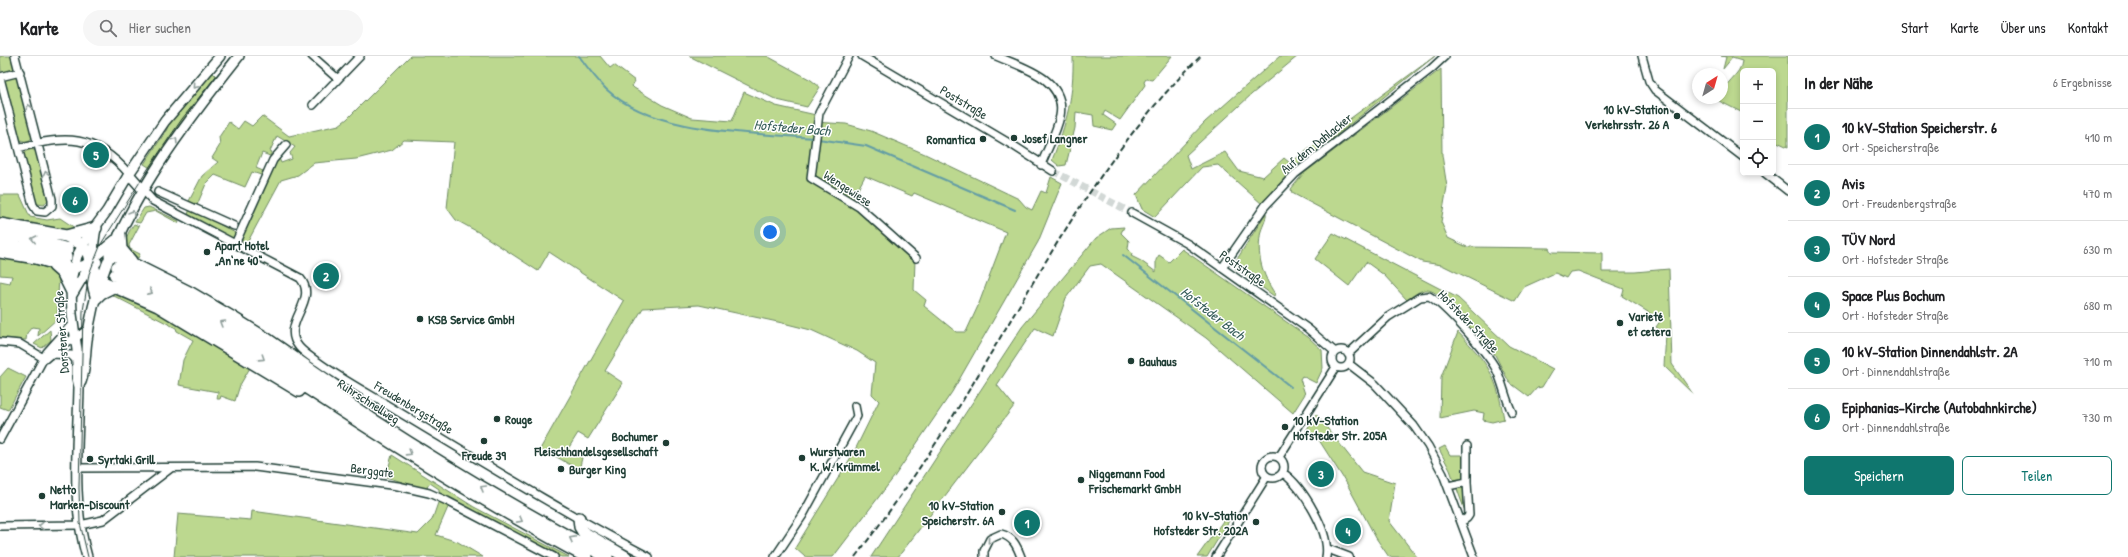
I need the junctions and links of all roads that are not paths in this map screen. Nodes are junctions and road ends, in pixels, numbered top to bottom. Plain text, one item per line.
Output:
1 (15, 56) edge
2 (220, 56) edge
3 (239, 56) edge
4 (312, 56) edge
5 (360, 56) edge
6 (849, 56) edge
7 (862, 56) edge
8 (996, 56) edge
9 (1445, 56) edge
10 (1642, 56) edge
11 (20, 72) junction
12 (0, 77) edge
13 (338, 79) junction
14 (313, 105) dead end
15 (38, 143) junction
16 (286, 145) dead end
17 (18, 148) junction
18 (1740, 155) edge
19 (1041, 165) junction
20 (1053, 171) tunnel mouth
21 (129, 174) junction
22 (1769, 176) edge
23 (136, 185) junction
24 (1788, 191) edge
25 (144, 192) junction
26 (158, 192) dead end
27 (119, 193) junction
28 (189, 205) junction
29 (1132, 213) tunnel mouth
30 (183, 217) junction
31 (0, 224) edge
32 (234, 226) dead end
33 (96, 228) junction
34 (0, 233) edge
35 (120, 235) junction
36 (66, 236) junction
37 (0, 243) edge
38 (235, 244) junction
39 (83, 245) junction
40 (0, 252) edge
41 (110, 255) junction
42 (916, 258) dead end
43 (50, 263) junction
44 (133, 263) junction
45 (91, 264) junction
46 (1222, 268) junction
47 (73, 269) junction
48 (100, 281) junction
49 (113, 287) junction
50 (71, 293) junction
51 (96, 298) junction
52 (73, 323) junction
53 (89, 328) junction
54 (76, 338) junction
55 (0, 342) edge
56 (1335, 352) junction
57 (52, 354) junction
58 (1348, 354) junction
59 (45, 359) junction
60 (78, 362) junction
61 (1349, 364) junction
62 (1336, 367) junction
63 (79, 387) junction
64 (855, 406) dead end
65 (1512, 412) dead end
66 (373, 420) junction
67 (376, 432) junction
68 (0, 439) edge
69 (1467, 446) dead end
70 (1279, 457) junction
71 (78, 468) junction
72 (171, 468) junction
73 (1283, 472) junction
74 (1267, 476) junction
75 (1467, 482) junction
76 (1448, 486) junction
77 (579, 518) junction
78 (1461, 522) junction
79 (80, 525) junction
80 (0, 526) edge
81 (1328, 549) junction
82 (87, 557) edge
83 (554, 557) edge
84 (586, 557) edge
85 (607, 557) edge
86 (626, 557) edge
87 (649, 557) edge
88 (775, 557) edge
89 (984, 557) edge
90 (1020, 557) edge
91 (1216, 557) edge
92 (1326, 557) edge
93 (1349, 557) edge
94 (1474, 557) edge

1 - 11 street
2 -> 21 main road, Dorstener Straße
25 -> 3 main road, Dorstener Straße
4 - 13 street
5 - 13 street
6 - 42 street, Wengewiese
7 - 19 street, Poststraße
8 - 19 street
9 - 46 street, Auf dem Dahlacker
10 - 18 street
11 - 12 street
15 -> 11 street
12 - 17 street
13 - 14 street
15 - 17 street
17 -> 15 street
15 - 21 street
16 - 38 street
19 - 20 street, Poststraße
21 - 23 main road
21 - 27 main road, Dorstener Straße
22 - 24 street
23 - 25 main road
23 - 27 main road
25 - 30 street, Freudenbergstraße
35 -> 25 main road, Dorstener Straße
26 - 28 street
27 - 33 main road, Dorstener Straße
28 - 30 street
28 - 32 street
29 - 46 street, Poststraße
30 - 38 street, Freudenbergstraße
31 - 36 highway
33 - 36 highway
33 - 39 main road, Dorstener Straße
33 - 45 main road
37 -> 34 highway
35 - 41 main road, Dorstener Straße
35 - 44 highway
35 - 45 main road
36 - 39 highway
38 - 77 street, Freudenbergstraße
39 - 45 main road
39 - 47 main road, Dorstener Straße
40 - 43 highway
41 - 44 highway
41 - 45 main road
41 - 48 main road, Dorstener Straße
43 - 47 highway
43 - 50 highway
44 - 66 highway
45 - 47 main road
45 - 48 main road
45 - 50 main road
45 - 51 main road
46 - 56 street, Poststraße
47 - 50 main road, Dorstener Straße
48 - 49 highway
48 - 51 main road, Dorstener Straße
49 - 51 highway
49 - 67 highway
50 - 52 main road, Dorstener Straße
51 - 53 main road, Dorstener Straße
52 - 54 main road, Dorstener Straße
52 - 59 street
53 - 54 street
53 - 63 main road, Dorstener Straße
54 - 57 street
54 - 60 main road, Dorstener Straße
55 - 59 street
56 - 58 street
56 - 62 street
57 - 59 street
57 - 60 street
58 - 61 street
58 - 65 street, Hofsteder Straße
59 - 68 street
60 - 63 main road, Dorstener Straße
61 - 62 street
61 - 76 street
62 - 70 street
63 - 71 main road, Dorstener Straße
64 - 88 street
66 -> 67 highway, Ruhrschnellweg
85 -> 66 highway, Ruhrschnellweg
67 -> 84 highway, Ruhrschnellweg
69 - 75 street
70 - 73 street
70 - 74 street
71 - 72 street, Berggate
71 - 79 main road, Dorstener Straße
72 - 79 street
72 - 83 street, Berggate
73 - 74 street
73 - 81 street
74 - 91 street
75 - 76 street
75 - 78 street
76 - 78 street
77 - 86 highway
77 - 87 street, Freudenbergstraße
78 - 94 street
79 -> 80 street
79 - 82 main road, Dorstener Straße
81 - 92 street
81 - 93 street
90 -> 89 street

